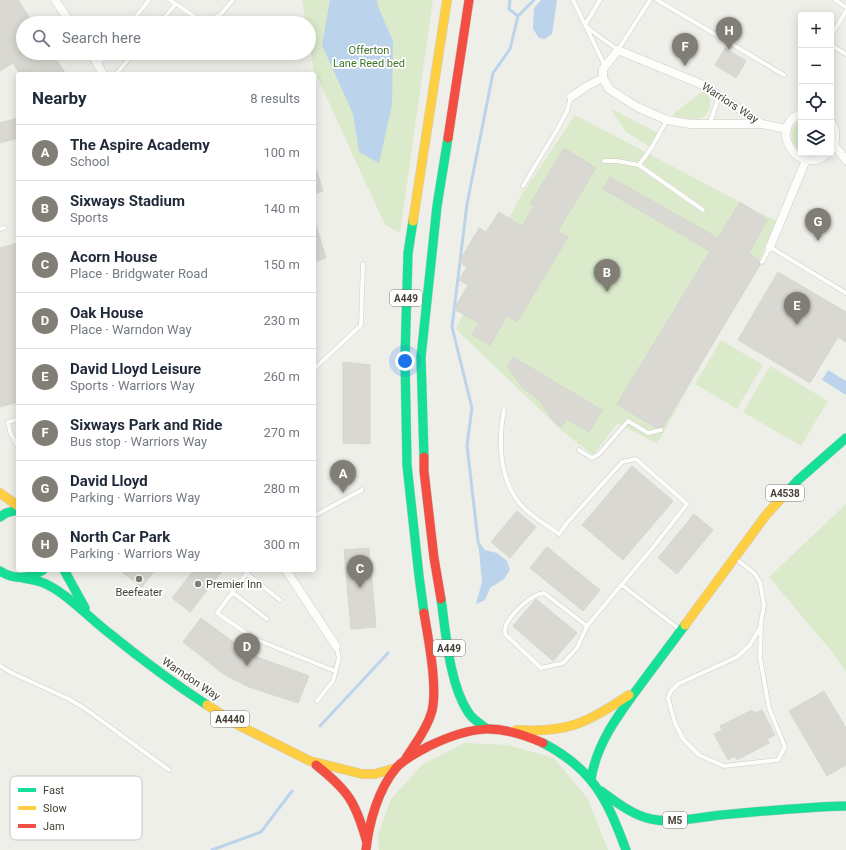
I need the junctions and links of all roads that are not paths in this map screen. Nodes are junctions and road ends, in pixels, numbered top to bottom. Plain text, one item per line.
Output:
1 (55, 0) edge
2 (149, 0) edge
3 (170, 0) edge
4 (233, 0) edge
5 (446, 0) edge
6 (469, 0) edge
7 (572, 0) edge
8 (600, 0) edge
9 (650, 0) edge
10 (657, 0) edge
11 (835, 0) edge
12 (175, 4) junction
13 (846, 7) edge
14 (846, 11) edge
15 (66, 16) edge
16 (136, 16) edge
17 (166, 16) edge
18 (193, 16) edge
19 (217, 16) edge
20 (585, 25) junction
21 (834, 31) edge
22 (834, 47) edge
23 (618, 50) junction
24 (846, 54) edge
25 (95, 60) edge
26 (102, 60) edge
27 (128, 60) edge
28 (98, 65) junction
29 (605, 66) junction
30 (102, 72) edge
31 (118, 72) edge
32 (784, 75) dead end
33 (603, 78) junction
34 (720, 96) junction
35 (571, 97) joint
36 (798, 115) edge
37 (668, 120) junction
38 (710, 123) junction
39 (762, 124) junction
40 (834, 127) edge
41 (787, 129) junction
42 (834, 142) edge
43 (834, 149) edge
44 (824, 156) edge
45 (806, 160) junction
46 (846, 160) edge
47 (604, 161) dead end
48 (639, 165) junction
49 (523, 186) dead end
50 (703, 210) dead end
51 (770, 247) junction
52 (762, 262) dead end
53 (363, 264) dead end
54 (846, 293) edge
55 (316, 367) edge
56 (504, 410) dead end
57 (16, 420) edge
58 (661, 430) dead end
59 (846, 438) edge
60 (16, 443) edge
61 (579, 450) dead end
62 (362, 490) dead end
63 (0, 493) edge
64 (16, 505) edge
65 (16, 510) edge
66 (316, 515) edge
67 (0, 517) edge
68 (734, 557) junction
69 (0, 571) edge
70 (40, 572) edge
71 (65, 572) edge
72 (248, 572) edge
73 (287, 572) edge
74 (12, 577) junction
75 (23, 578) junction
76 (0, 580) edge
77 (622, 585) junction
78 (232, 592) junction
79 (280, 600) dead end
80 (89, 615) junction
81 (267, 619) dead end
82 (587, 626) junction
83 (761, 626) junction
84 (681, 631) junction
85 (336, 646) joint
86 (0, 666) edge
87 (335, 671) junction
88 (636, 690) junction
89 (317, 701) dead end
90 (486, 728) junction
91 (508, 730) junction
92 (405, 760) junction
93 (310, 761) junction
94 (396, 768) junction
95 (169, 770) dead end
96 (591, 779) junction
97 (598, 789) junction
98 (846, 806) edge
99 (366, 847) edge
100 (626, 850) edge

1 - 15 street
2 - 16 lane
3 - 12 lane
4 - 19 lane
5 - 92 main road, A449
6 - 90 main road, A449
7 - 20 lane
8 - 20 lane
9 - 23 lane
10 - 32 lane
11 - 13 lane
12 - 17 lane
12 - 18 lane
14 - 21 lane
20 - 23 lane
20 - 29 lane
22 - 24 lane
23 - 29 street
23 - 34 street, Warriors Way
25 - 28 street
26 - 28 lane
27 - 31 lane
28 - 30 street
29 - 33 street
33 - 35 street
33 - 37 street, Warriors Way
34 - 38 lane
34 - 39 street, Warriors Way
35 - 49 lane
36 - 41 street
37 - 38 street, Warriors Way
37 - 48 lane
38 - 39 street, Warriors Way
39 - 41 street, Warriors Way
40 - 42 street
41 - 45 street
43 - 46 street
44 - 45 street
45 - 51 street
47 - 48 lane
48 - 50 lane
51 - 52 lane
51 - 54 lane
53 - 55 lane
56 - 77 lane
57 - 60 lane
58 - 61 lane
59 - 68 main road, A4538
62 - 66 lane
63 - 64 main road
65 - 67 main road
68 - 83 lane
68 - 84 main road, A4538
69 - 74 main road
70 - 75 main road
71 - 80 main road, Warndon Way / A4440
72 - 78 lane
72 - 79 lane
73 - 85 street
74 - 75 main road, Warndon Way
74 - 76 main road
75 - 80 main road, Warndon Way / A4440
77 - 82 lane
77 - 84 lane
78 - 81 lane
78 - 87 lane
80 - 93 main road, Warndon Way / A4440
82 - 82 lane
83 - 83 lane
84 - 88 main road, A4538
85 - 87 lane
86 - 95 lane
87 - 89 lane
88 - 91 main road, A4538
88 - 96 main road, A4538
90 - 91 main road
90 - 92 main road
91 - 96 main road
92 - 94 main road
93 - 94 main road, Warndon Way / A4440
93 - 99 main road, Warndon Way / A4440
94 - 99 main road
96 - 97 main road
97 - 98 main road, M5
97 - 100 main road

